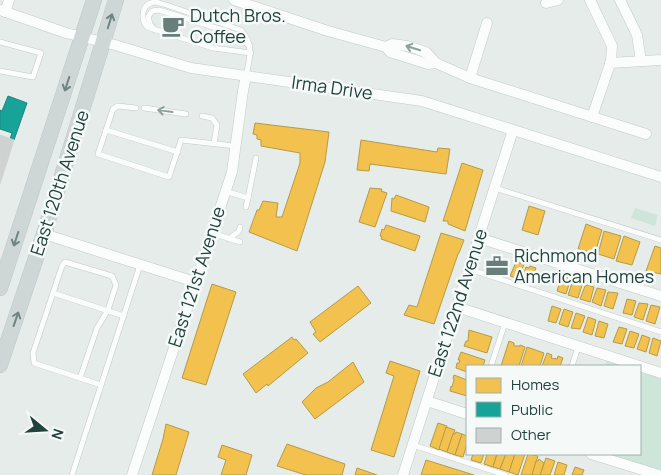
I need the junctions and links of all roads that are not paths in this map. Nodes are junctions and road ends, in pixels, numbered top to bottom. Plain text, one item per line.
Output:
1 (9, 0) edge
2 (94, 0) edge
3 (116, 0) edge
4 (234, 0) edge
5 (558, 0) edge
6 (590, 0) edge
7 (620, 0) edge
8 (546, 4) dead end
9 (3, 11) edge
10 (487, 23) dead end
11 (82, 38) junction
12 (0, 42) edge
13 (104, 42) junction
14 (251, 53) junction
15 (661, 60) edge
16 (641, 61) junction
17 (610, 63) junction
18 (0, 71) edge
19 (246, 76) junction
20 (470, 78) junction
21 (136, 108) dead end
22 (144, 108) dead end
23 (186, 114) dead end
24 (202, 116) dead end
25 (592, 117) junction
26 (106, 130) junction
27 (513, 130) junction
28 (646, 134) dead end
29 (214, 144) junction
30 (235, 146) junction
31 (178, 152) junction
32 (256, 158) dead end
33 (661, 177) edge
34 (495, 188) junction
35 (225, 191) junction
36 (248, 198) junction
37 (246, 207) dead end
38 (240, 227) dead end
39 (212, 233) junction
40 (44, 234) junction
41 (479, 238) junction
42 (229, 239) junction
43 (661, 240) edge
44 (240, 242) dead end
45 (140, 264) junction
46 (469, 269) junction
47 (195, 282) junction
48 (0, 288) edge
49 (53, 293) junction
50 (661, 296) edge
51 (457, 307) junction
52 (108, 310) junction
53 (124, 316) junction
54 (506, 322) junction
55 (661, 332) edge
56 (578, 346) junction
57 (0, 365) edge
58 (491, 365) edge
59 (572, 365) edge
60 (636, 365) edge
61 (641, 366) edge
62 (661, 373) edge
63 (80, 378) junction
64 (101, 385) junction
65 (427, 401) junction
66 (466, 414) edge
67 (413, 445) junction
68 (594, 455) edge
69 (72, 475) edge
70 (132, 475) edge
71 (403, 475) edge
72 (504, 475) edge
73 (659, 475) edge

1 - 9 street
2 - 11 main road, East 120th Avenue
13 -> 3 main road, East 120th Avenue
4 - 20 street
5 - 8 street
6 - 17 street
7 - 16 street
9 - 11 street, Irma Drive
10 - 20 street
11 - 13 street, Irma Drive
11 -> 48 main road, East 120th Avenue
12 - 18 lane
13 - 19 street, Irma Drive
13 - 40 main road, East 120th Avenue
14 - 14 lane
14 - 19 lane
15 - 16 street
16 - 17 street
17 - 25 street
19 - 27 street, Irma Drive
19 - 30 street, East 121st Avenue
20 - 25 street
21 - 26 lane
23 -> 22 lane
24 - 29 lane
25 - 28 street
26 - 31 lane
26 - 31 lane
27 - 33 street, Irma Drive
27 - 34 street, East 122nd Avenue
29 - 30 lane
29 - 31 lane
30 - 35 street, East 121st Avenue
32 - 36 lane
34 - 41 street, East 122nd Avenue
34 - 43 lane
35 - 36 lane
35 - 39 street, East 121st Avenue
36 - 37 lane
38 - 42 lane
39 - 42 lane
39 - 47 street, East 121st Avenue
40 - 45 street
57 -> 40 main road, East 120th Avenue
41 - 46 street, East 122nd Avenue
41 - 50 street
42 - 44 lane
45 - 47 street
45 - 53 lane
46 - 51 street, East 122nd Avenue
46 - 55 lane
47 - 70 street, East 121st Avenue
49 - 52 lane
49 - 52 lane
49 - 63 lane
51 - 54 street
51 - 65 street, East 122nd Avenue
52 - 53 lane
52 - 63 lane
53 - 64 lane
54 - 56 street
54 - 58 lane
56 - 59 lane
56 - 60 street
61 - 62 street
63 - 64 lane
64 - 69 lane
65 - 66 street
65 - 67 street, East 122nd Avenue
67 - 71 street, East 122nd Avenue
67 - 72 lane
68 - 73 street

